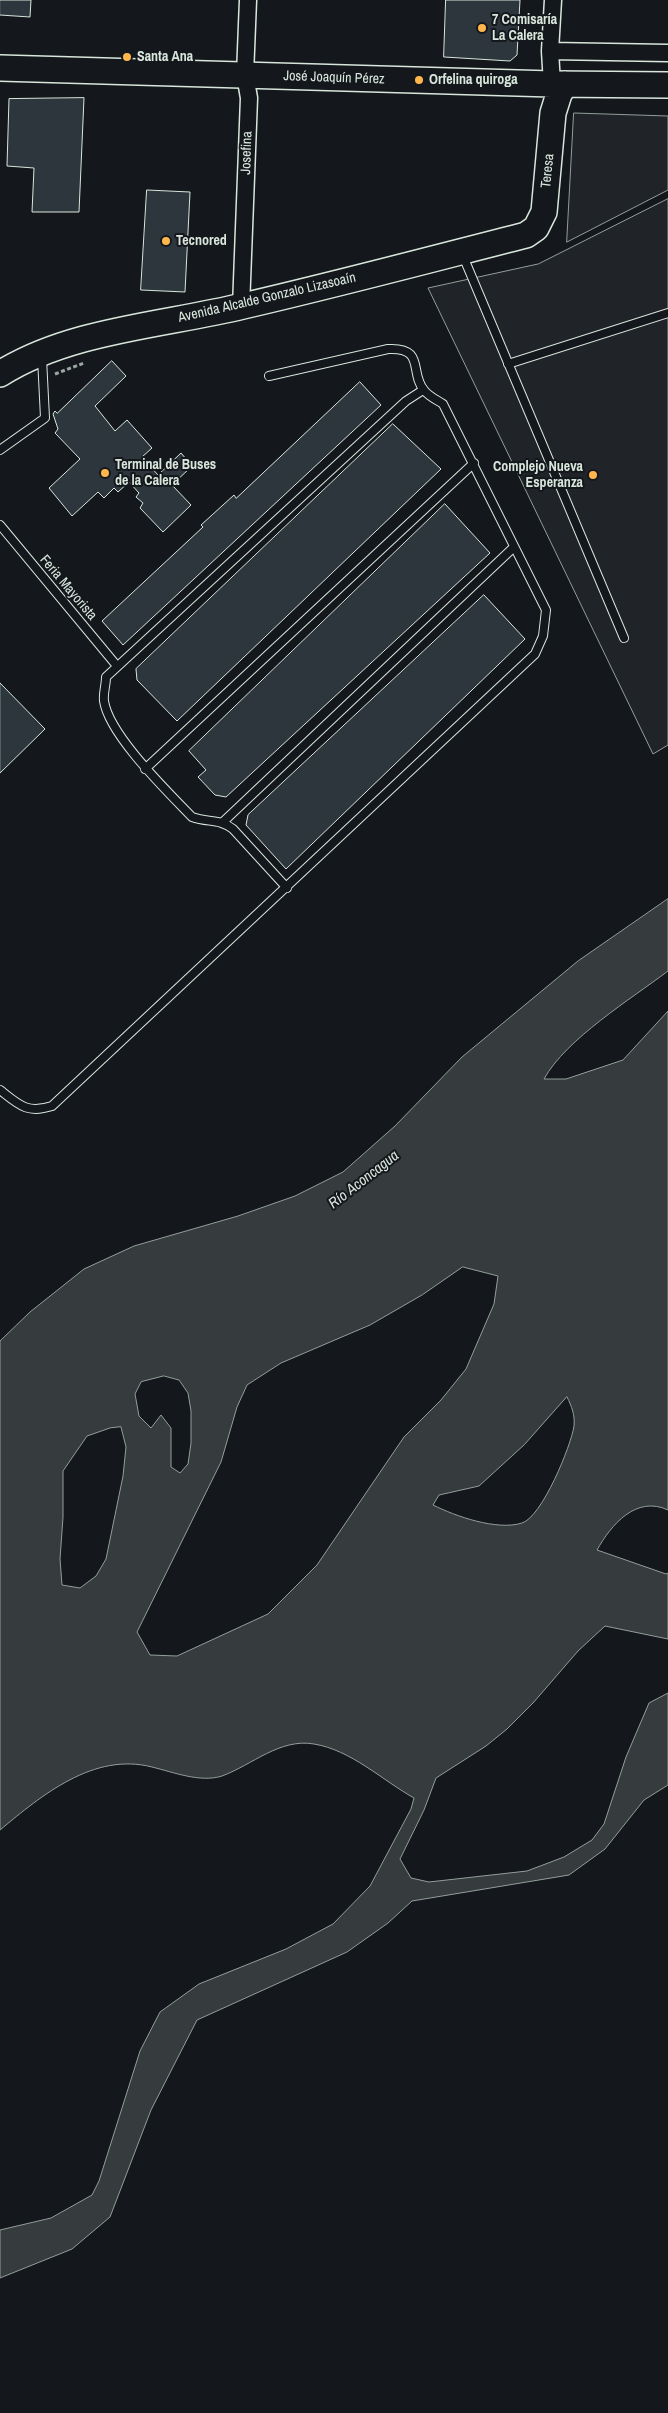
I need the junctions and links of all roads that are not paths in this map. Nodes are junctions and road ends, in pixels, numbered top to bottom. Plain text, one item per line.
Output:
1 (248, 0) edge
2 (553, 0) edge
3 (550, 51) junction
4 (668, 53) edge
5 (0, 68) edge
6 (245, 75) junction
7 (497, 83) junction
8 (558, 84) junction
9 (668, 85) edge
10 (553, 113) junction
11 (536, 228) joint
12 (461, 252) junction
13 (241, 307) junction
14 (668, 313) edge
15 (42, 354) junction
16 (508, 364) junction
17 (0, 374) edge
18 (269, 376) dead end
19 (423, 390) junction
20 (0, 450) edge
21 (474, 463) junction
22 (0, 525) edge
23 (514, 547) junction
24 (624, 638) dead end
25 (117, 666) junction
26 (145, 769) junction
27 (223, 822) junction
28 (287, 888) junction
29 (0, 1090) edge

1 - 6 street, Josefina
2 - 3 street, Teresa
3 - 4 street
3 - 8 street, Teresa
5 - 6 main road, José Joaquín Pérez
6 - 7 main road, José Joaquín Pérez
6 - 13 street, Josefina
7 - 8 main road, José Joaquín Pérez
7 - 10 main road
8 - 9 main road, José Joaquín Pérez
8 - 10 main road, Teresa
10 - 11 main road, Teresa
11 - 12 main road, Avenida Alcalde Gonzalo Lizasoaín
12 - 13 main road, Avenida Alcalde Gonzalo Lizasoaín
12 - 16 lane
13 - 15 main road, Avenida Alcalde Gonzalo Lizasoaín
14 - 16 lane
15 - 17 main road, Avenida Alcalde Gonzalo Lizasoaín
15 - 20 lane
16 - 24 lane
18 - 19 lane
19 - 21 lane
19 - 25 lane
21 - 23 lane
21 - 26 lane
22 - 25 lane, Feria Mayorista
23 - 27 lane
23 - 28 lane
25 - 26 lane
26 - 27 lane
27 - 28 lane
28 - 29 lane

